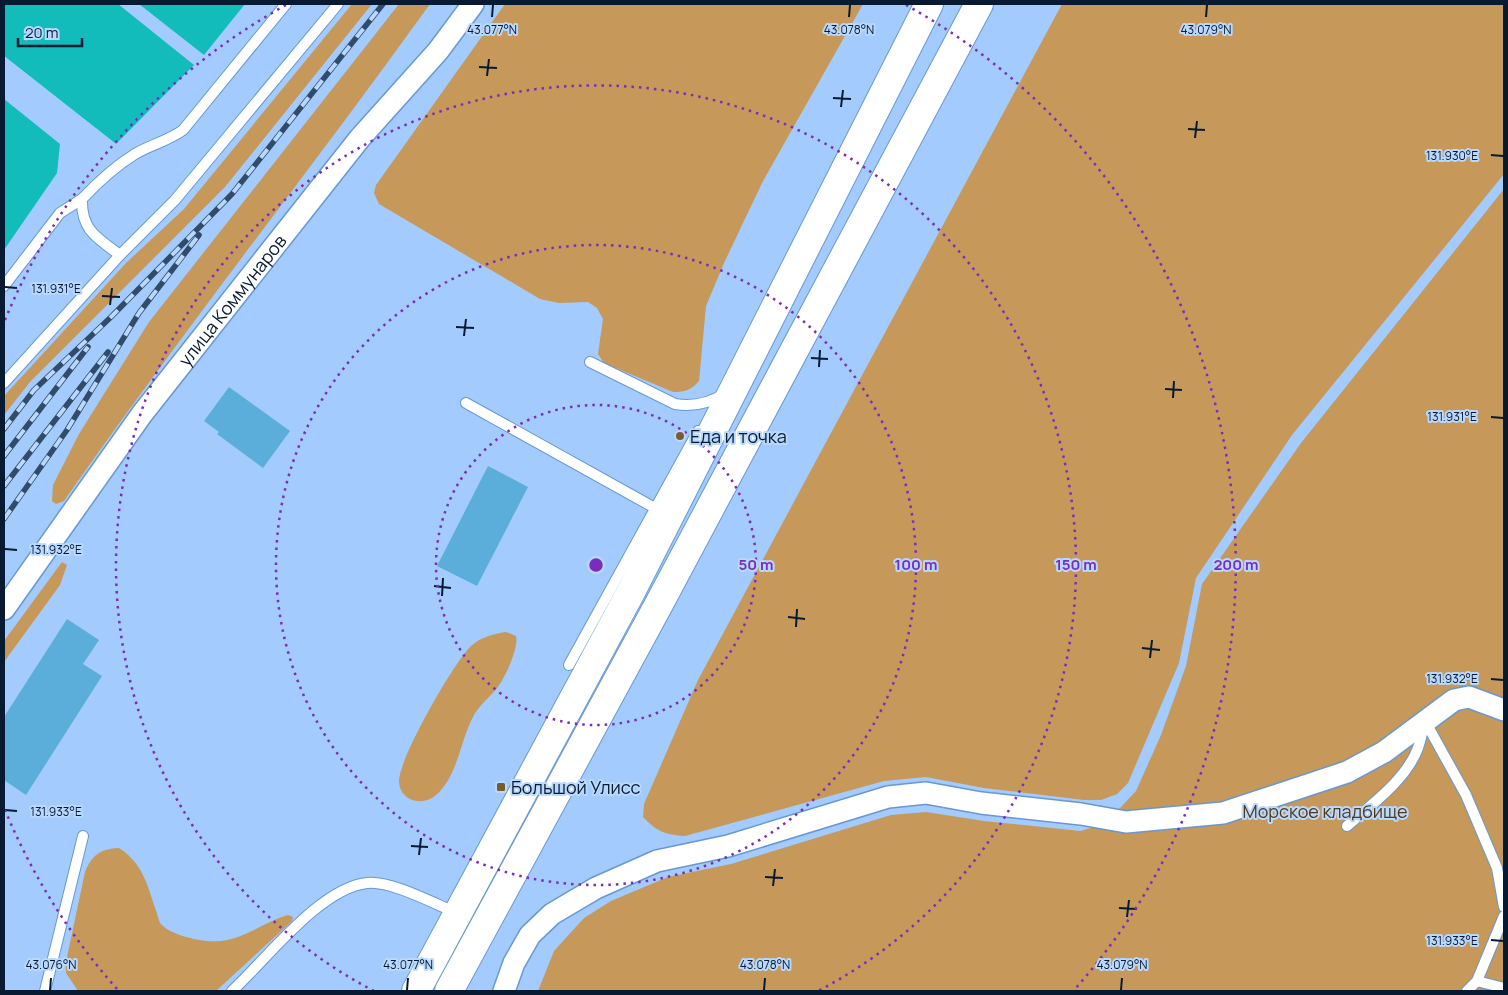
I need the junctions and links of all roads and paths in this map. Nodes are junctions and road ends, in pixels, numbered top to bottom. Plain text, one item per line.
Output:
1 (286, 4) edge
2 (338, 4) edge
3 (473, 4) edge
4 (929, 4) edge
5 (979, 4) edge
6 (82, 199) junction
7 (120, 255) junction
8 (4, 286) edge
9 (590, 362) dead end
10 (4, 382) edge
11 (725, 393) junction
12 (466, 403) dead end
13 (655, 508) junction
14 (4, 609) edge
15 (569, 665) dead end
16 (1504, 710) edge
17 (1425, 721) junction
18 (1347, 826) dead end
19 (83, 836) dead end
20 (1504, 907) edge
21 (458, 913) junction
22 (1504, 916) edge
23 (1477, 981) junction
24 (1504, 988) edge
25 (45, 991) edge
26 (232, 991) edge
27 (416, 991) edge
28 (449, 991) edge
29 (504, 991) edge
30 (1467, 991) edge

1 - 6 lane
2 - 7 lane
3 - 14 street, улица Коммунаров
4 - 11 highway
5 - 28 highway
6 - 7 lane
6 - 8 lane
7 - 10 lane
9 - 11 lane
11 - 13 lane
11 - 21 highway
12 - 13 lane
13 - 15 lane
16 - 17 street
17 - 18 lane
17 - 20 lane
17 - 29 street
19 - 25 lane
21 - 26 lane
21 - 27 highway
22 - 23 lane
23 - 24 lane
23 - 30 lane

